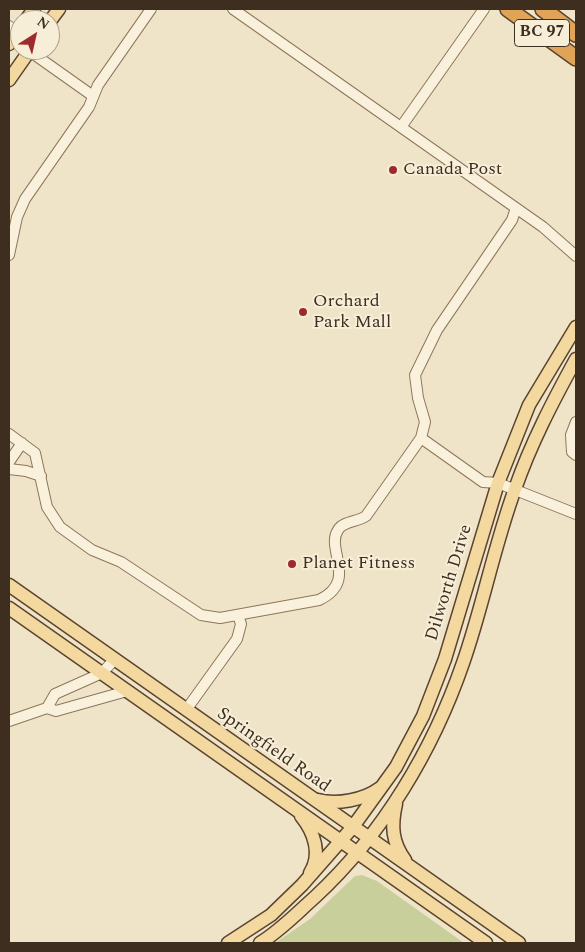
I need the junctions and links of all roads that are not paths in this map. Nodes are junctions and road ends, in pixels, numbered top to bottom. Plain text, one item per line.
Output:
1 (151, 9) edge
2 (233, 9) edge
3 (484, 9) edge
4 (508, 9) edge
5 (543, 9) edge
6 (576, 34) edge
7 (576, 58) edge
8 (14, 60) edge
9 (44, 60) edge
10 (9, 80) edge
11 (93, 96) junction
12 (401, 127) junction
13 (516, 208) junction
14 (9, 255) edge
15 (576, 256) edge
16 (576, 327) edge
17 (576, 359) edge
18 (576, 422) edge
19 (9, 434) edge
20 (421, 438) junction
21 (22, 443) junction
22 (576, 455) edge
23 (9, 462) edge
24 (9, 470) edge
25 (41, 476) junction
26 (498, 484) junction
27 (514, 490) junction
28 (576, 514) edge
29 (9, 585) edge
30 (9, 608) edge
31 (238, 615) junction
32 (115, 659) junction
33 (102, 673) junction
34 (126, 691) junction
35 (47, 708) junction
36 (186, 710) junction
37 (9, 721) edge
38 (384, 785) junction
39 (398, 795) junction
40 (307, 796) junction
41 (296, 809) junction
42 (352, 828) junction
43 (368, 839) junction
44 (342, 840) junction
45 (358, 852) junction
46 (412, 870) junction
47 (302, 885) junction
48 (228, 943) edge
49 (260, 943) edge
50 (486, 943) edge
51 (519, 943) edge

1 - 11 street
2 - 12 street
3 - 12 street
4 - 7 highway, BC 97
5 - 6 highway, BC 97
8 - 10 main road
9 - 11 street
11 - 14 street
12 - 13 street
13 - 15 street
13 - 20 street
16 - 26 main road, Dilworth Drive
17 - 27 main road, Dilworth Drive
18 - 22 street
19 - 21 street
20 - 26 street
20 - 31 street
21 - 23 street
21 - 25 street
24 - 25 street
25 - 31 street
26 - 27 street
26 - 38 main road, Dilworth Drive
27 - 28 street
27 - 39 main road, Dilworth Drive
29 - 32 main road, Springfield Road
30 - 33 main road, Springfield Road
31 - 36 street
32 - 33 street
32 - 36 main road, Springfield Road
33 - 34 main road, Springfield Road
33 - 35 street
34 - 35 street
34 - 41 main road, Springfield Road
35 - 37 street
36 - 40 main road, Springfield Road
38 - 40 main road
38 - 42 main road, Dilworth Drive
39 - 43 main road, Dilworth Drive
39 - 46 main road
40 - 42 main road, Springfield Road
41 - 44 main road, Springfield Road
41 - 47 main road
42 - 43 main road, Springfield Road
42 - 44 main road, Dilworth Drive
43 - 45 main road, Dilworth Drive
43 - 46 main road, Springfield Road
44 - 45 main road, Springfield Road
44 - 47 main road, Dilworth Drive
45 - 49 main road, Dilworth Drive
45 - 50 main road, Springfield Road
46 - 51 main road, Springfield Road
47 - 48 main road

